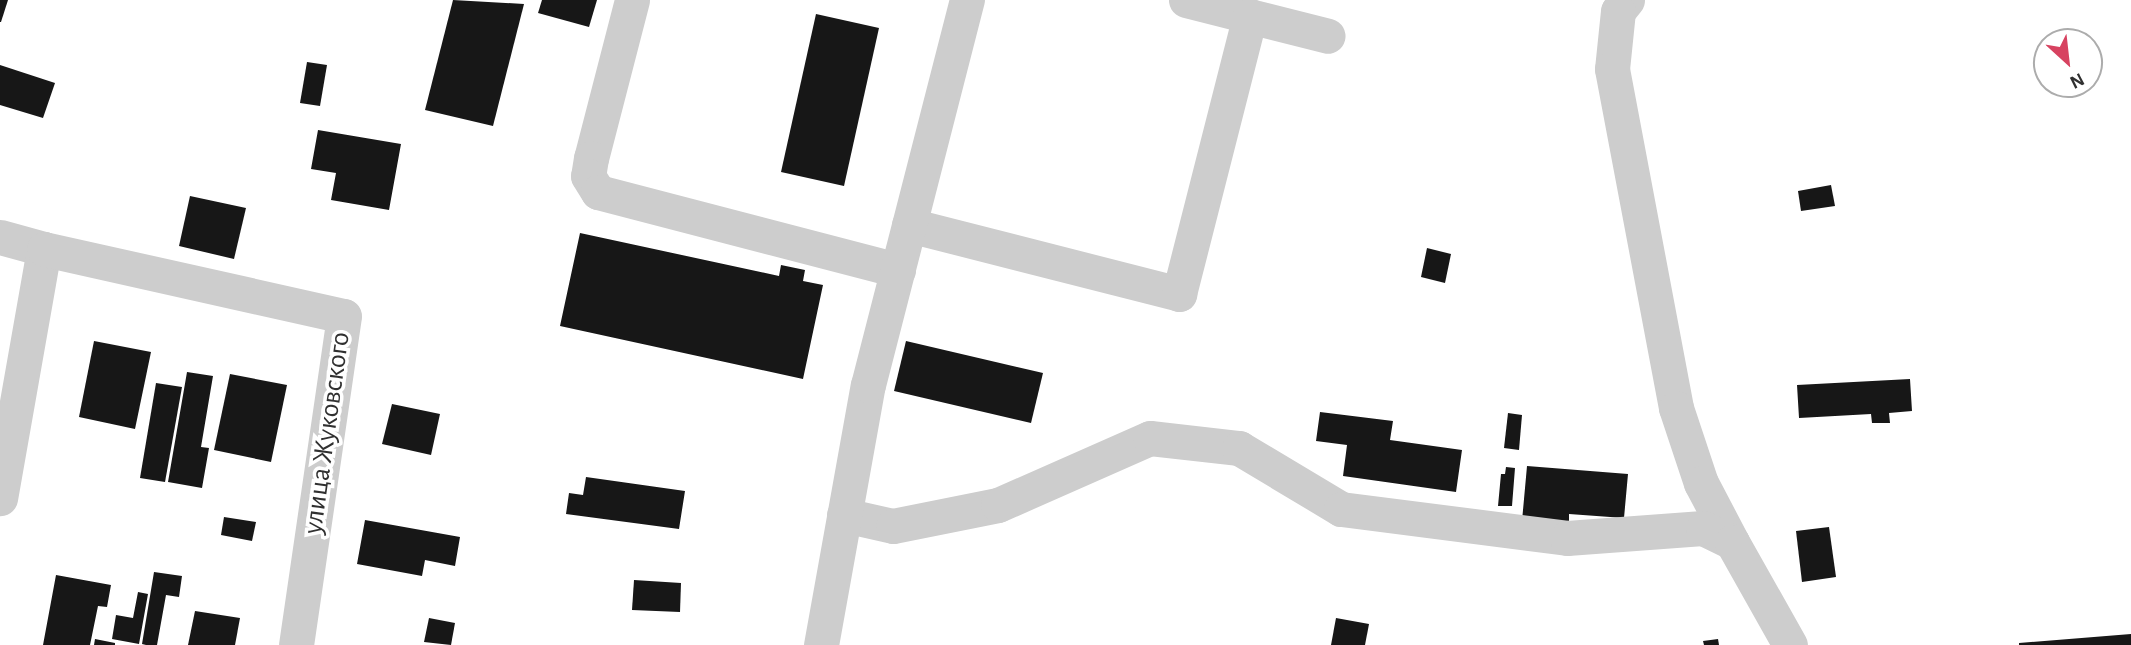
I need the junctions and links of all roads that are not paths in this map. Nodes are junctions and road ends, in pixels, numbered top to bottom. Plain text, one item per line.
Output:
1 (632, 0) edge
2 (967, 0) edge
3 (1186, 0) edge
4 (1627, 0) edge
5 (1250, 16) junction
6 (1328, 36) dead end
7 (909, 225) junction
8 (0, 237) edge
9 (44, 248) junction
10 (898, 270) junction
11 (0, 498) edge
12 (845, 515) junction
13 (1732, 542) junction
14 (296, 645) edge
15 (821, 645) edge
16 (1790, 645) edge

1 - 10 street
2 - 7 street
3 - 5 street
4 - 13 street
5 - 6 street
5 - 7 street
7 - 10 street
8 - 9 street
9 - 11 street
9 - 14 street, улица Жуковского
10 - 12 street
12 - 13 street
12 - 15 street
13 - 16 street

